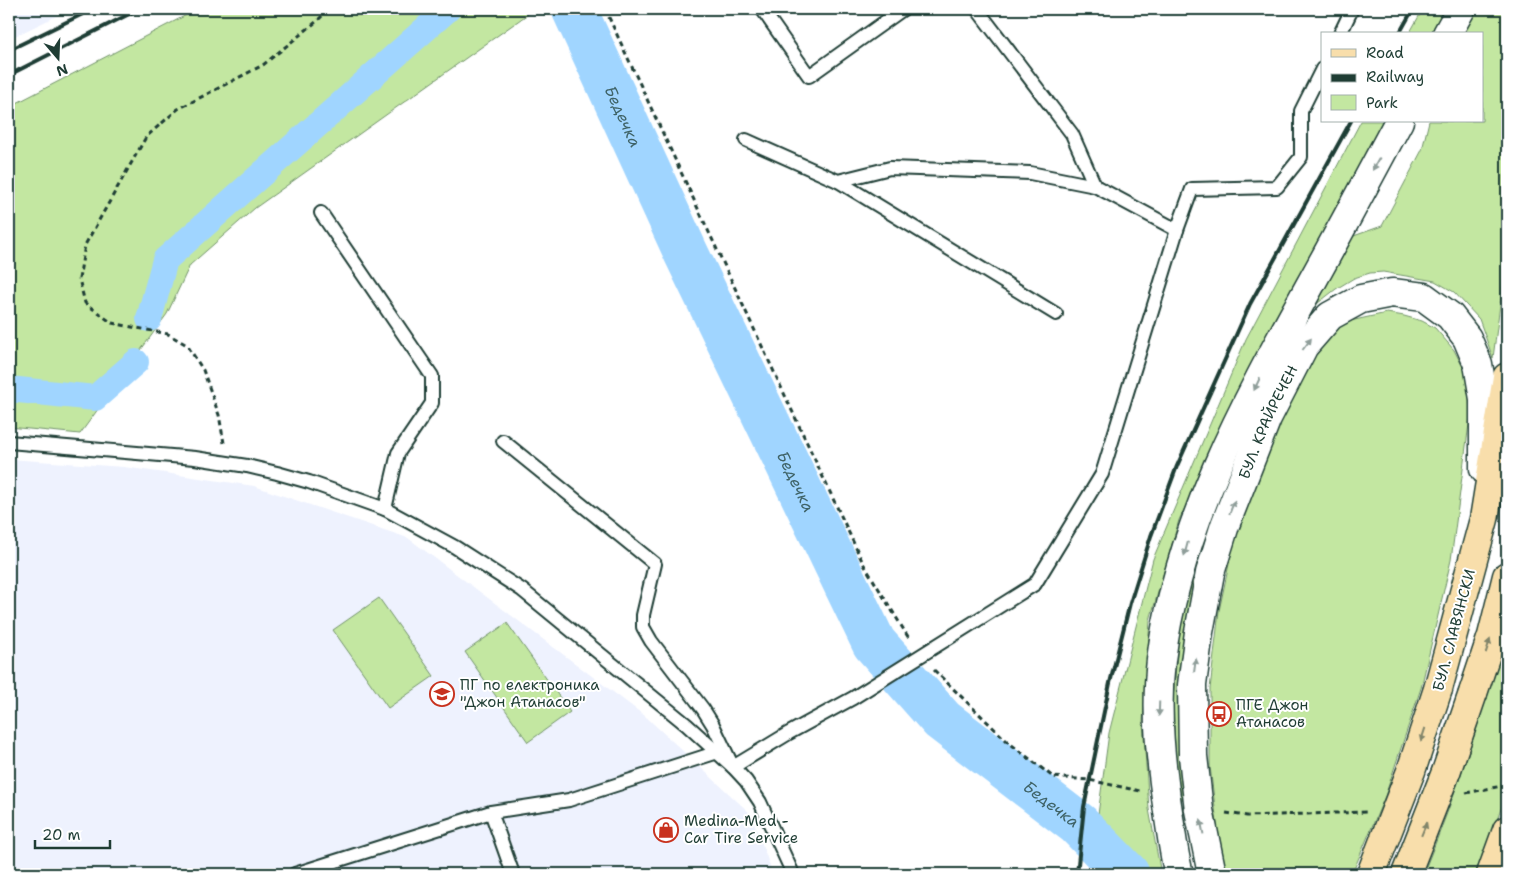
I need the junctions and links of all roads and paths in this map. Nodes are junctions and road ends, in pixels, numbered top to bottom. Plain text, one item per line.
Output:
1 (329, 9) edge
2 (604, 9) edge
3 (762, 9) edge
4 (903, 9) edge
5 (978, 9) edge
6 (1352, 9) edge
7 (1461, 9) edge
8 (1341, 32) edge
9 (1448, 32) edge
10 (1321, 71) edge
11 (1398, 122) edge
12 (746, 140) dead end
13 (838, 181) junction
14 (1095, 186) junction
15 (321, 213) dead end
16 (1177, 230) junction
17 (1056, 314) dead end
18 (1507, 377) edge
19 (503, 441) dead end
20 (9, 442) edge
21 (228, 463) junction
22 (385, 509) junction
23 (1484, 519) junction
24 (1507, 576) edge
25 (920, 657) junction
26 (718, 752) junction
27 (733, 767) junction
28 (1507, 785) edge
29 (1459, 794) dead end
30 (1166, 799) junction
31 (1199, 810) junction
32 (491, 812) junction
33 (1373, 812) dead end
34 (1507, 830) edge
35 (295, 874) edge
36 (513, 874) edge
37 (793, 874) edge
38 (1179, 874) edge
39 (1212, 874) edge
40 (1371, 874) edge
41 (1406, 874) edge
42 (1491, 874) edge

1 - 21 path
2 - 25 path
3 - 4 lane
5 - 14 lane
6 - 8 lane
7 - 9 main road
10 - 16 lane
11 -> 30 main road, БУЛ. КРАЙРЕЧЕН
12 - 13 lane
13 - 14 lane
13 - 17 lane
14 - 16 lane
15 - 22 lane
16 - 25 lane
18 - 23 main road, БУЛ. СЛАВЯНСКИ
19 - 27 lane
20 - 21 lane
21 - 22 lane
22 - 26 lane
31 -> 23 main road, БУЛ. КРАЙРЕЧЕН
23 -> 40 main road, БУЛ. СЛАВЯНСКИ, bridge
41 -> 24 main road, bridge
25 - 27 lane
25 - 30 path
26 - 27 lane
26 - 32 lane
27 - 37 lane
28 - 29 path
30 - 38 main road, БУЛ. КРАЙРЕЧЕН
31 - 33 path
39 -> 31 main road, БУЛ. КРАЙРЕЧЕН
32 - 35 lane
32 - 36 lane
34 - 42 main road

